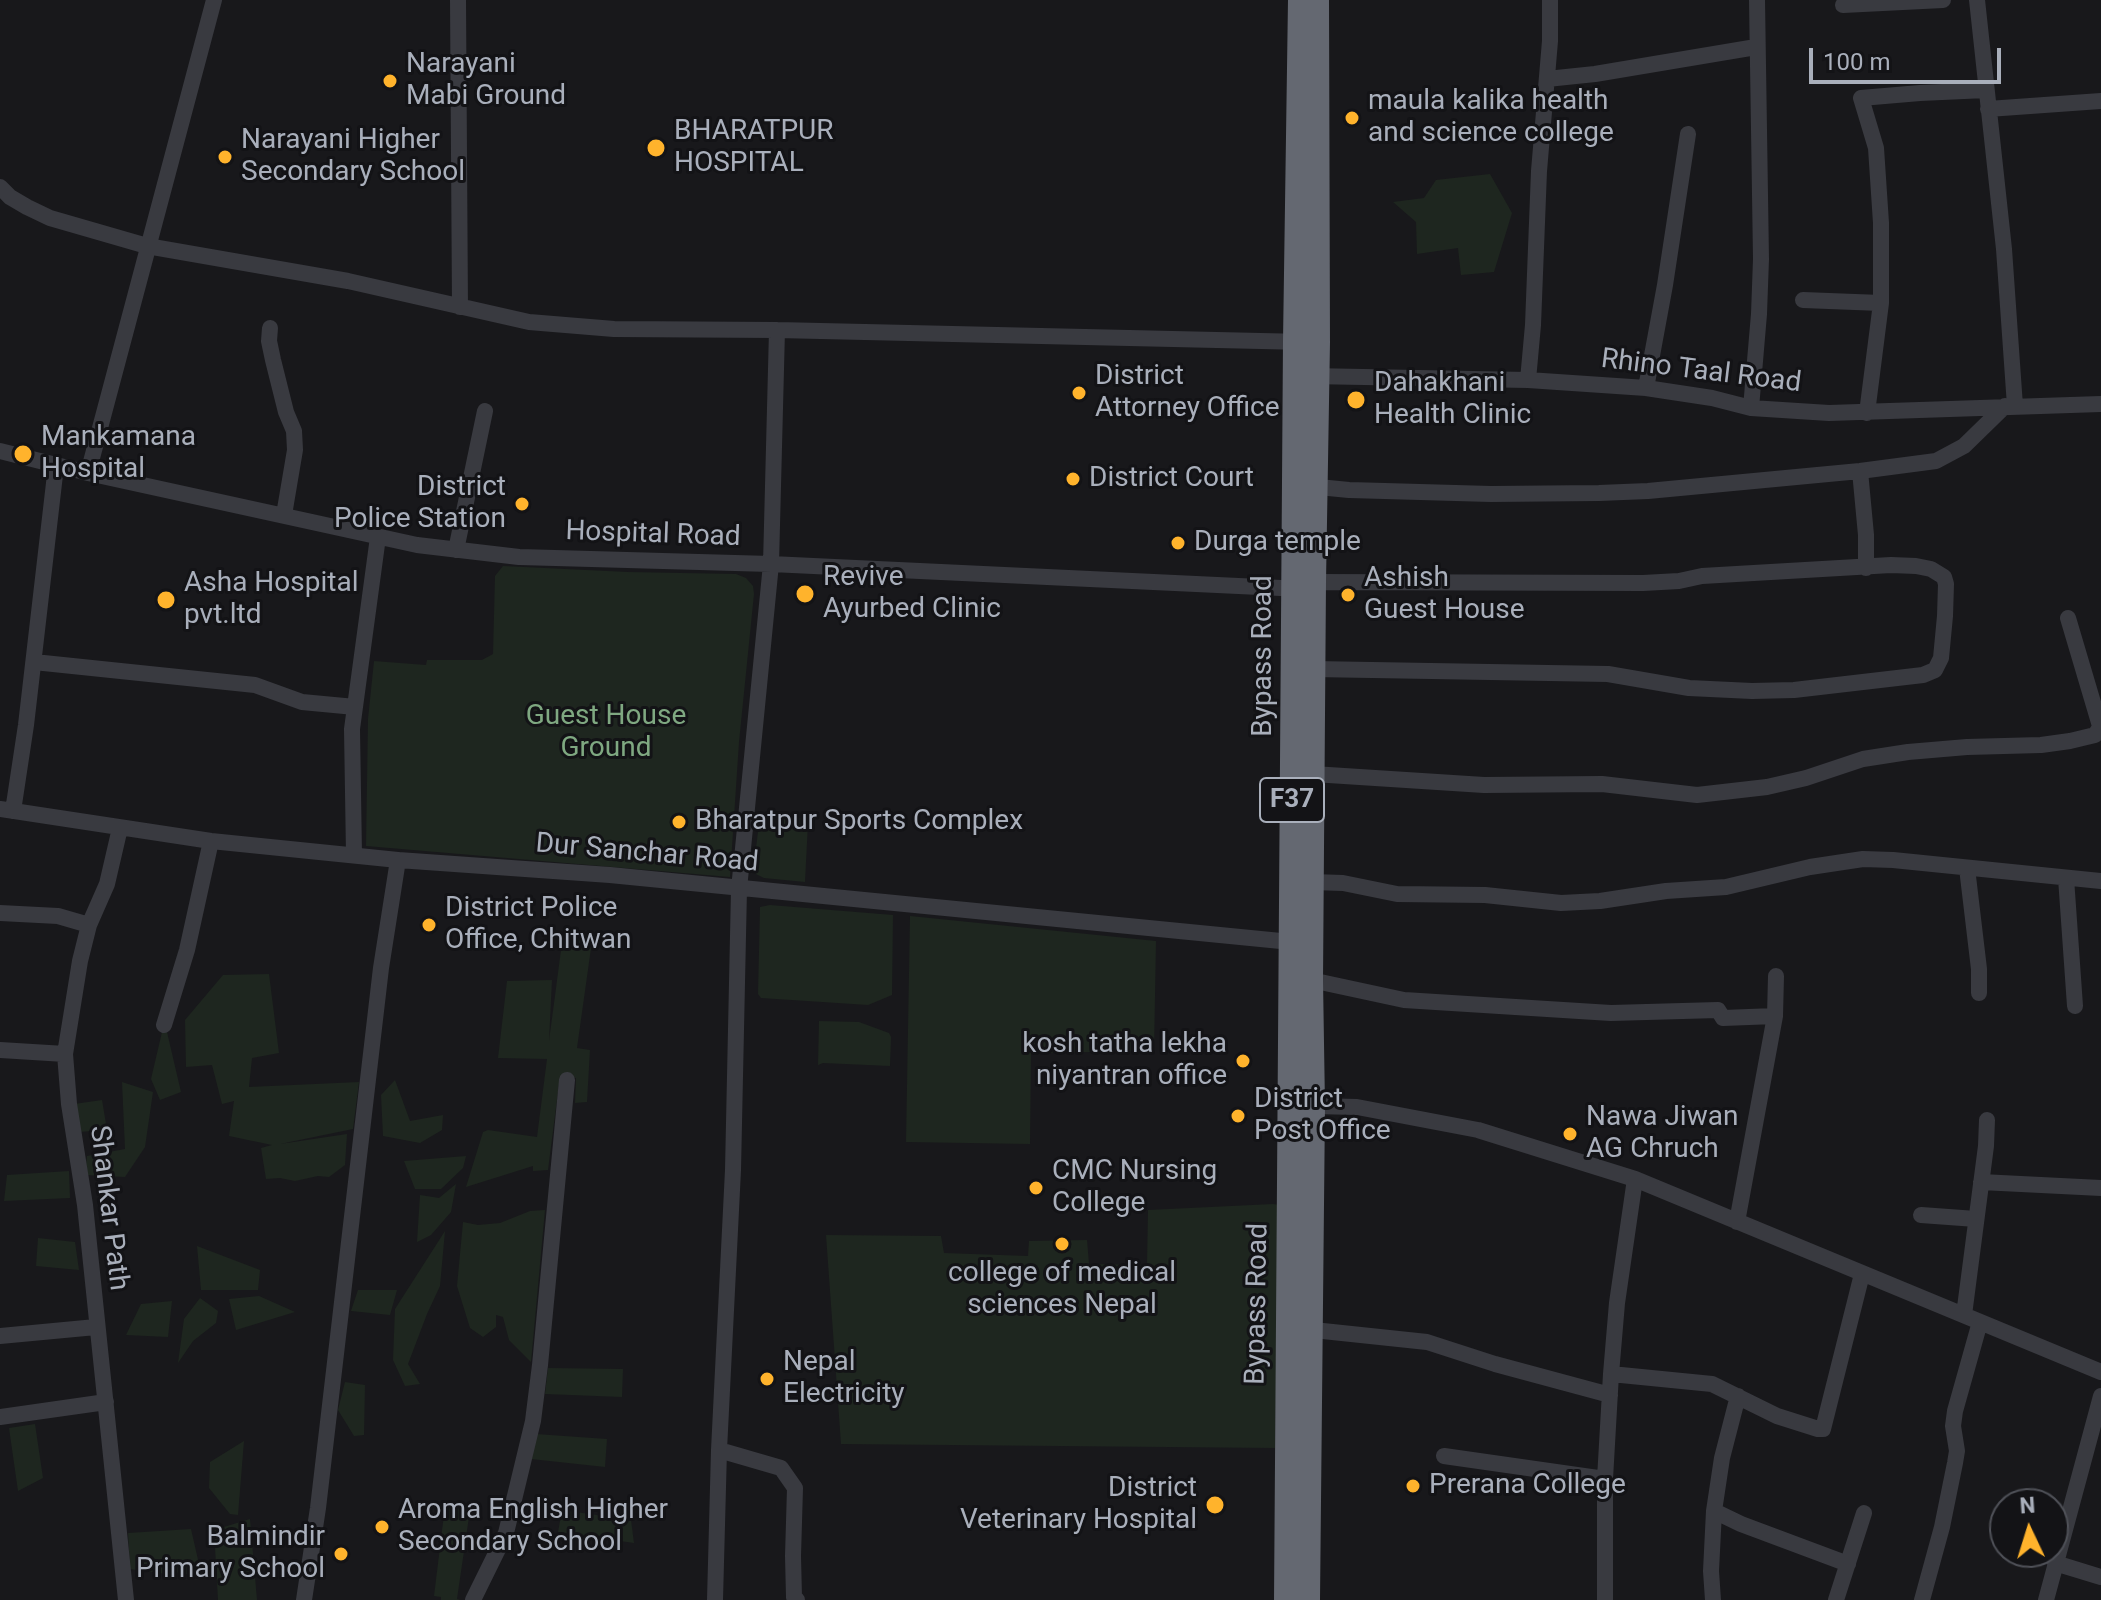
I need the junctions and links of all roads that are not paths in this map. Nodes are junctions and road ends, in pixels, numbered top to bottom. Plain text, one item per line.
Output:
1 (214, 0) edge
2 (458, 0) edge
3 (1300, 0) edge
4 (1317, 0) edge
5 (1550, 0) edge
6 (1757, 0) edge
7 (1943, 0) edge
8 (1977, 0) edge
9 (1885, 1) edge
10 (1843, 5) dead end
11 (1756, 47) junction
12 (1547, 79) junction
13 (1986, 90) junction
14 (2101, 101) edge
15 (2101, 107) edge
16 (1988, 109) junction
17 (1688, 134) dead end
18 (0, 187) edge
19 (147, 246) junction
20 (1803, 300) dead end
21 (1881, 303) junction
22 (460, 307) junction
23 (270, 328) dead end
24 (777, 330) junction
25 (1306, 342) junction
26 (1306, 376) junction
27 (1528, 380) junction
28 (1646, 388) junction
29 (2101, 404) edge
30 (2010, 406) junction
31 (1751, 408) junction
32 (485, 411) dead end
33 (1867, 413) junction
34 (0, 451) edge
35 (56, 466) junction
36 (1860, 471) junction
37 (88, 473) junction
38 (1305, 486) junction
39 (284, 515) junction
40 (378, 537) junction
41 (456, 550) junction
42 (771, 564) junction
43 (1866, 568) junction
44 (1304, 584) junction
45 (2068, 618) dead end
46 (34, 662) junction
47 (1313, 669) junction
48 (355, 707) junction
49 (2101, 726) edge
50 (1313, 774) junction
51 (6, 810) edge
52 (120, 828) junction
53 (211, 841) junction
54 (354, 855) junction
55 (398, 860) junction
56 (1967, 868) junction
57 (2066, 878) junction
58 (2101, 881) edge
59 (1312, 882) junction
60 (739, 889) junction
61 (0, 913) edge
62 (89, 925) junction
63 (1291, 942) junction
64 (1776, 976) dead end
65 (1311, 980) junction
66 (1979, 993) dead end
67 (2075, 1006) dead end
68 (1775, 1016) junction
69 (164, 1025) dead end
70 (0, 1050) edge
71 (65, 1054) junction
72 (567, 1080) dead end
73 (1313, 1106) junction
74 (1987, 1120) dead end
75 (1635, 1179) junction
76 (1981, 1182) junction
77 (2101, 1188) edge
78 (1921, 1215) dead end
79 (1976, 1219) junction
80 (1737, 1222) junction
81 (1862, 1274) junction
82 (1964, 1315) junction
83 (1980, 1322) junction
84 (96, 1327) junction
85 (1299, 1329) junction
86 (0, 1336) edge
87 (2101, 1372) edge
88 (1611, 1374) junction
89 (1610, 1395) junction
90 (1738, 1396) junction
91 (2101, 1396) edge
92 (106, 1402) junction
93 (0, 1417) edge
94 (719, 1450) junction
95 (1444, 1456) dead end
96 (1605, 1479) junction
97 (1714, 1511) junction
98 (2069, 1512) edge
99 (1864, 1513) dead end
100 (1848, 1564) junction
101 (2069, 1567) edge
102 (2054, 1568) edge
103 (2101, 1577) edge
104 (126, 1600) edge
105 (304, 1600) edge
106 (473, 1600) edge
107 (715, 1600) edge
108 (797, 1600) edge
109 (1286, 1600) edge
110 (1308, 1600) edge
111 (1605, 1600) edge
112 (1713, 1600) edge
113 (1836, 1600) edge
114 (1922, 1600) edge
115 (2046, 1600) edge

1 - 19 street
2 - 22 street
3 - 25 highway, Bypass Road / F37
4 - 25 highway, Bypass Road / F37
5 - 12 street
6 - 11 street
7 - 9 street
8 - 13 street
9 - 10 street
11 - 12 street
11 - 31 street
12 - 27 street
13 - 16 street
13 - 21 street
14 - 15 street
14 - 16 street
16 - 30 street
17 - 28 street
18 - 19 street
19 - 22 street
19 - 37 street
20 - 21 street
21 - 33 street
22 - 24 street
23 - 39 street
24 - 25 street
24 - 42 street
25 - 26 highway, Bypass Road / F37
26 - 27 street, Rhino Taal Road
26 - 38 highway, Bypass Road / F37
27 - 28 street, Rhino Taal Road
28 - 31 street, Rhino Taal Road
29 - 30 street, Rhino Taal Road
30 - 33 street, Rhino Taal Road
30 - 36 street
31 - 33 street, Rhino Taal Road
32 - 41 street
34 - 35 street, Hospital Road
35 - 37 street, Hospital Road
35 - 46 street
36 - 38 street
36 - 43 street
37 - 39 street, Hospital Road
38 - 44 highway, Bypass Road / F37
39 - 40 street, Hospital Road
40 - 41 street, Hospital Road
40 - 48 street
41 - 42 street, Hospital Road
42 - 44 street, Hospital Road
42 - 60 street
43 - 44 street, Hospital Road
43 - 47 street, Hospital Road
44 - 47 highway, Bypass Road / F37
44 - 63 highway, Bypass Road / F37
45 - 49 street
46 - 48 street
46 - 51 street
47 - 50 highway, Bypass Road / F37
48 - 54 street
49 - 50 street
50 - 59 highway, Bypass Road / F37
51 - 52 street, Dur Sanchar Road
52 - 53 street, Dur Sanchar Road
52 - 62 street, Shankar Path
53 - 54 street, Dur Sanchar Road
53 - 69 street
54 - 55 street, Dur Sanchar Road
55 - 60 street, Dur Sanchar Road
55 - 105 street
56 - 57 street
56 - 59 street
56 - 66 street
57 - 58 street
57 - 67 street
59 - 65 highway, Bypass Road / F37
60 - 63 street, Dur Sanchar Road
60 - 94 street
61 - 62 street
62 - 71 street, Shankar Path
63 - 85 highway, Bypass Road / F37
64 - 68 street
65 - 68 street
65 - 73 highway, Bypass Road / F37
68 - 80 street
70 - 71 street
71 - 84 street, Shankar Path
72 - 106 street
73 - 75 street
73 - 85 highway, Bypass Road / F37
74 - 76 street
75 - 80 street
75 - 88 street
76 - 77 street
76 - 79 street
78 - 79 street
79 - 82 street
80 - 81 street
81 - 82 street
81 - 90 street
82 - 83 street
83 - 87 street
83 - 114 street
84 - 86 street
84 - 92 street, Shankar Path
85 - 89 street
85 - 109 highway, Bypass Road / F37
85 - 110 highway, Bypass Road / F37
88 - 89 street
88 - 90 street
89 - 96 street
90 - 97 street
91 - 98 street
92 - 93 street
92 - 104 street, Shankar Path
94 - 107 street
94 - 108 street
95 - 96 street
96 - 111 street
97 - 100 street
97 - 112 street
99 - 100 street
100 - 113 street
101 - 103 street
102 - 115 street

